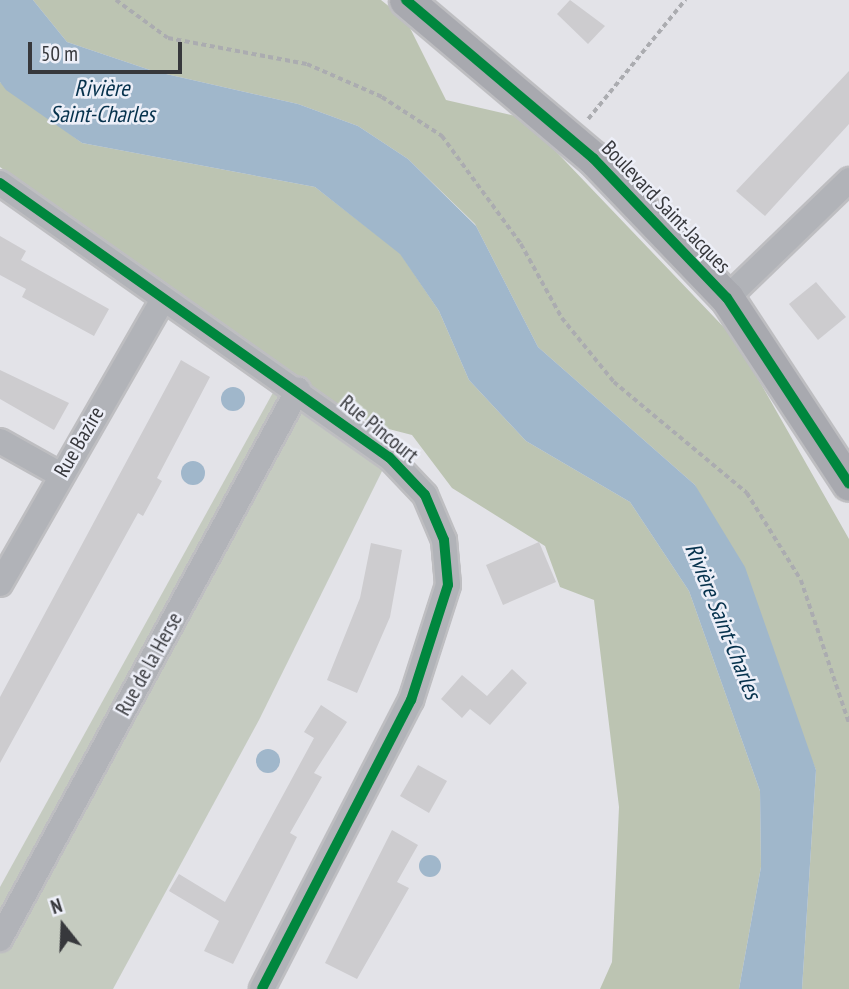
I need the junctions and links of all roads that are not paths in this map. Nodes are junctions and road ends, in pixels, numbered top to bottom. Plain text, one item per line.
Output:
1 (406, 0) edge
2 (849, 180) edge
3 (0, 183) edge
4 (727, 298) junction
5 (162, 301) junction
6 (298, 390) junction
7 (0, 441) edge
8 (59, 474) junction
9 (849, 484) edge
10 (0, 584) edge
11 (0, 939) edge
12 (262, 989) edge

1 - 4 street, Boulevard Saint-Jacques
2 - 4 street
3 - 5 street, Rue Pincourt
4 - 9 street, Boulevard Saint-Jacques
5 - 6 street, Rue Pincourt
5 - 8 street, Rue Bazire
6 - 11 street, Rue de la Herse
6 - 12 street, Rue Pincourt
7 - 8 street
8 - 10 street, Rue Bazire

